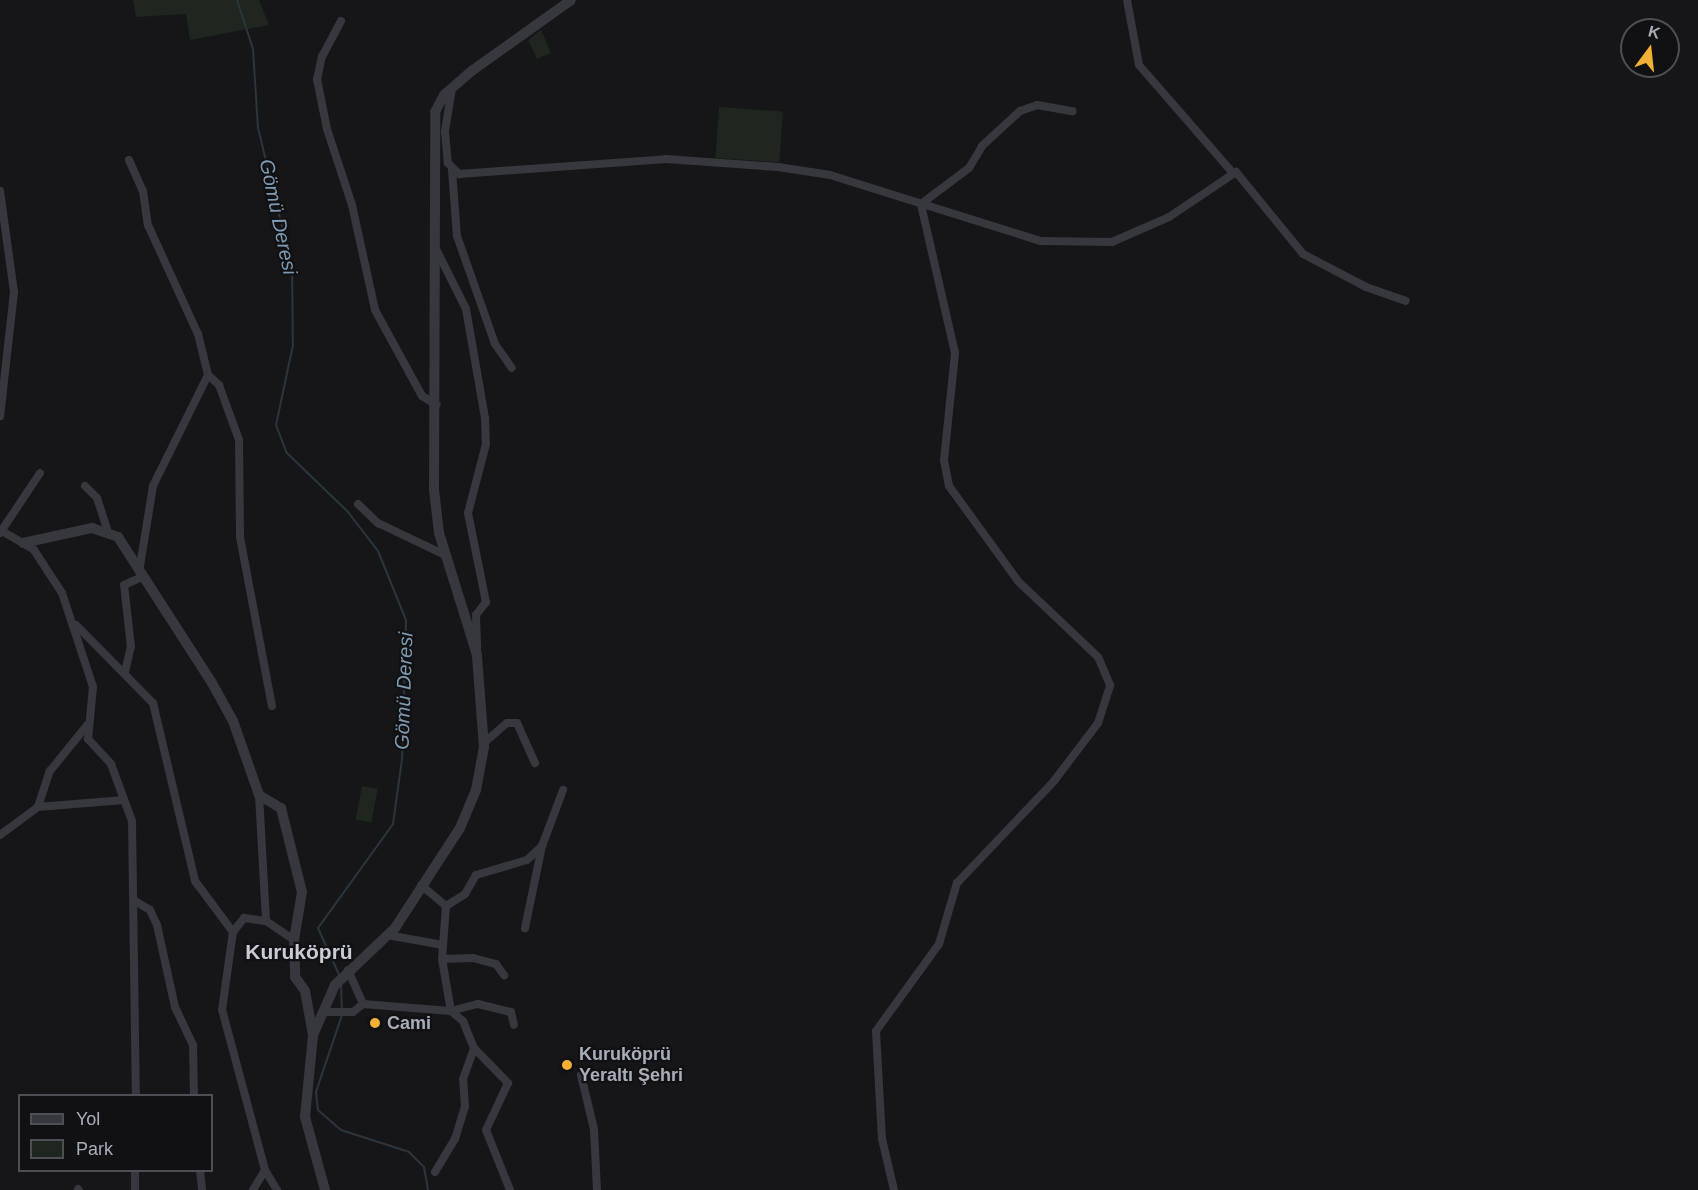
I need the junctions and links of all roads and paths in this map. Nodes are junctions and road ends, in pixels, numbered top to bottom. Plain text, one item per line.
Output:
1 (571, 0) edge
2 (1127, 0) edge
3 (341, 21) dead end
4 (452, 88) junction
5 (1072, 111) dead end
6 (129, 160) dead end
7 (452, 170) junction
8 (1232, 172) junction
9 (0, 191) edge
10 (921, 204) junction
11 (436, 249) junction
12 (1406, 301) dead end
13 (512, 368) dead end
14 (208, 375) junction
15 (437, 406) junction
16 (0, 416) edge
17 (40, 473) dead end
18 (85, 486) dead end
19 (358, 504) dead end
20 (107, 529) junction
21 (2, 532) edge
22 (23, 543) junction
23 (445, 555) junction
24 (141, 575) junction
25 (74, 623) junction
26 (477, 655) junction
27 (125, 672) junction
28 (272, 706) dead end
29 (88, 724) junction
30 (485, 742) junction
31 (535, 763) dead end
32 (563, 790) dead end
33 (259, 795) junction
34 (124, 800) junction
35 (38, 807) junction
36 (0, 835) edge
37 (542, 846) junction
38 (422, 885) junction
39 (135, 901) junction
40 (446, 906) junction
41 (266, 921) junction
42 (525, 928) dead end
43 (233, 932) junction
44 (387, 935) junction
45 (294, 939) junction
46 (443, 945) junction
47 (442, 959) junction
48 (348, 970) junction
49 (504, 975) dead end
50 (363, 1004) junction
51 (451, 1011) junction
52 (329, 1012) junction
53 (514, 1025) dead end
54 (313, 1035) junction
55 (474, 1048) junction
56 (581, 1075) dead end
57 (136, 1094) edge
58 (194, 1094) edge
59 (266, 1170) junction
60 (135, 1172) edge
61 (200, 1172) edge
62 (435, 1172) dead end
63 (135, 1190) edge
64 (202, 1190) edge
65 (253, 1190) edge
66 (276, 1190) edge
67 (325, 1190) edge
68 (510, 1190) edge
69 (597, 1190) edge
70 (894, 1190) edge

1 - 4 street
2 - 8 street
3 - 15 street
4 - 7 street
4 - 11 street
5 - 10 street
6 - 14 street
7 - 10 street
7 - 13 street
8 - 10 street
8 - 12 street
9 - 16 street
10 - 70 street
11 - 15 street
11 - 26 street
14 - 24 street
14 - 28 street
15 - 23 street
17 - 21 street
18 - 20 street
19 - 23 street
20 - 22 street
20 - 24 street
21 - 22 street
22 - 25 street
23 - 26 street
24 - 27 street
24 - 33 street
25 - 27 street
25 - 29 street
26 - 30 street
27 - 43 street
29 - 34 street
29 - 35 street
30 - 31 street
30 - 38 street
32 - 37 street
33 - 41 street
33 - 45 street
34 - 35 street
34 - 39 street
35 - 36 street
37 - 40 street
37 - 42 street
38 - 40 street
38 - 44 street
39 - 57 street
39 - 58 street
40 - 46 street
41 - 43 street
41 - 45 street
43 - 59 street
44 - 46 street
44 - 48 street
45 - 54 street
46 - 47 street
47 - 49 street
47 - 51 street
48 - 50 street
48 - 52 street
50 - 51 street
50 - 52 street
51 - 53 street
51 - 55 street
52 - 54 street
54 - 67 street
55 - 62 street
55 - 68 street
56 - 69 street
59 - 65 street
59 - 66 street
60 - 63 street
61 - 64 street

